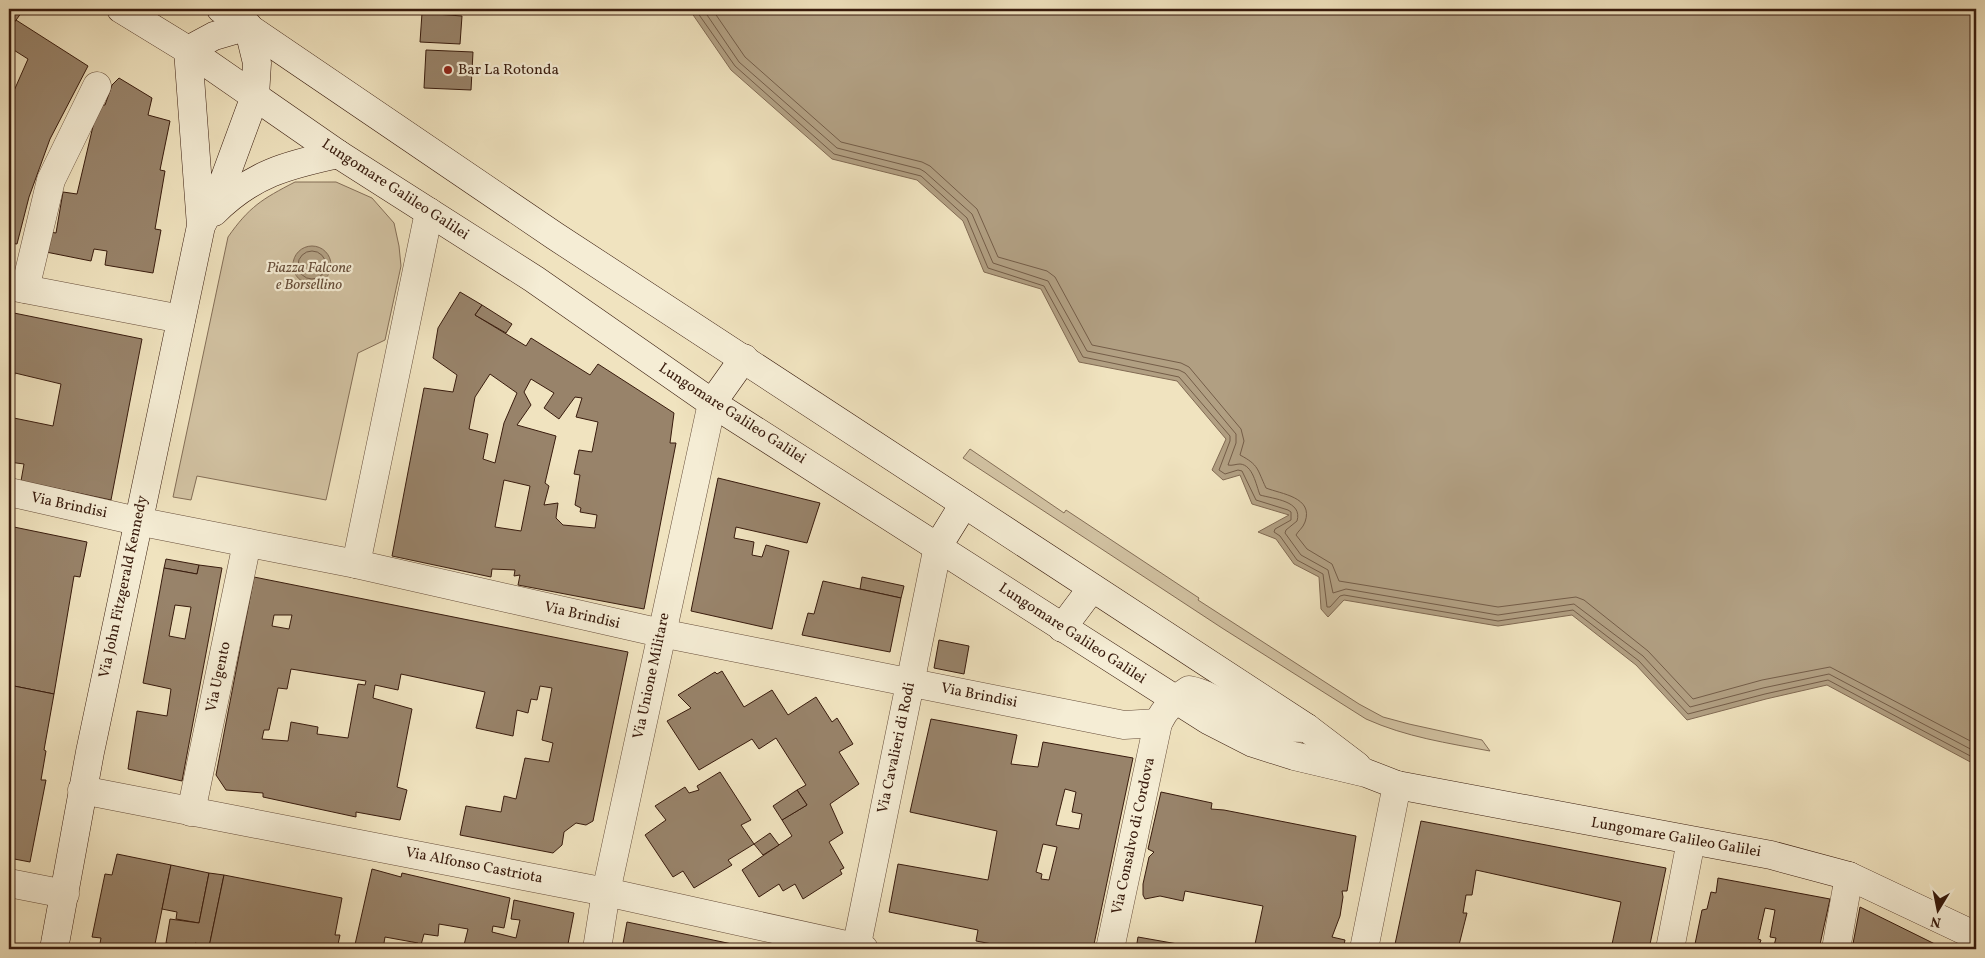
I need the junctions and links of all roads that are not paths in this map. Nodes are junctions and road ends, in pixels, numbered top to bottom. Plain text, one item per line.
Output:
1 (121, 9) edge
2 (221, 9) edge
3 (248, 26) junction
4 (188, 50) junction
5 (97, 86) dead end
6 (255, 96) junction
7 (338, 154) junction
8 (429, 212) junction
9 (201, 226) junction
10 (17, 287) edge
11 (181, 319) junction
12 (744, 358) junction
13 (712, 403) junction
14 (9, 492) edge
15 (964, 504) junction
16 (137, 521) junction
17 (247, 543) junction
18 (938, 546) junction
19 (356, 564) junction
20 (1092, 588) junction
21 (1062, 628) junction
22 (661, 633) junction
23 (910, 682) junction
24 (1174, 699) junction
25 (1158, 723) junction
26 (1307, 728) junction
27 (1366, 772) junction
28 (1397, 785) junction
29 (82, 790) junction
30 (191, 812) junction
31 (1691, 840) junction
32 (1849, 876) junction
33 (9, 883) edge
34 (606, 892) junction
35 (65, 894) junction
36 (1976, 936) edge
37 (54, 949) edge
38 (596, 949) edge
39 (859, 949) edge
40 (1110, 949) edge
41 (1364, 949) edge
42 (1670, 949) edge
43 (1836, 949) edge

1 - 4 street, Lungomare Galileo Galilei
2 - 3 street, Lungomare Galileo Galilei
3 - 4 street
3 - 6 street
3 - 12 street, Lungomare Galileo Galilei
4 - 6 street, Lungomare Galileo Galilei
4 - 9 street
5 - 10 street
6 - 7 street, Lungomare Galileo Galilei
6 - 9 street
7 - 8 street, Lungomare Galileo Galilei
7 - 9 street
8 - 13 street, Lungomare Galileo Galilei
8 - 19 street
9 - 11 street, Via John Fitzgerald Kennedy
10 - 11 street
11 - 16 street, Via John Fitzgerald Kennedy
12 - 13 street
12 - 15 street, Lungomare Galileo Galilei
13 - 18 street, Lungomare Galileo Galilei
13 - 22 street, Via Unione Militare
14 - 16 street, Via Brindisi
15 - 18 street
15 - 20 street, Lungomare Galileo Galilei
16 - 17 street, Via Brindisi
16 - 29 street, Via John Fitzgerald Kennedy
17 - 19 street, Via Brindisi
17 - 30 street, Via Ugento
18 - 21 street, Lungomare Galileo Galilei
18 - 23 street, Via Cavalieri di Rodi
19 - 22 street, Via Brindisi
20 - 21 street
20 - 26 street, Lungomare Galileo Galilei
21 - 24 street, Lungomare Galileo Galilei
22 - 23 street, Via Brindisi
22 - 34 street, Via Unione Militare
23 - 25 street, Via Brindisi
23 - 39 street, Via Cavalieri di Rodi
24 - 25 street
24 - 26 street
24 - 27 street, Lungomare Galileo Galilei
25 - 40 street, Via Consalvo di Cordova
26 - 27 street, Lungomare Galileo Galilei
27 - 28 street, Lungomare Galileo Galilei
28 - 31 street, Lungomare Galileo Galilei
28 - 41 street
29 - 30 street, Via Alfonso Castriota
29 - 35 street, Via John Fitzgerald Kennedy
30 - 34 street, Via Alfonso Castriota
31 - 32 street, Lungomare Galileo Galilei
31 - 42 street
32 - 36 street, Lungomare Galileo Galilei
32 - 43 street
33 - 35 street
34 - 38 street, Via Unione Militare
34 - 39 street, Via Alfonso Castriota
35 - 37 street, Via John Fitzgerald Kennedy

